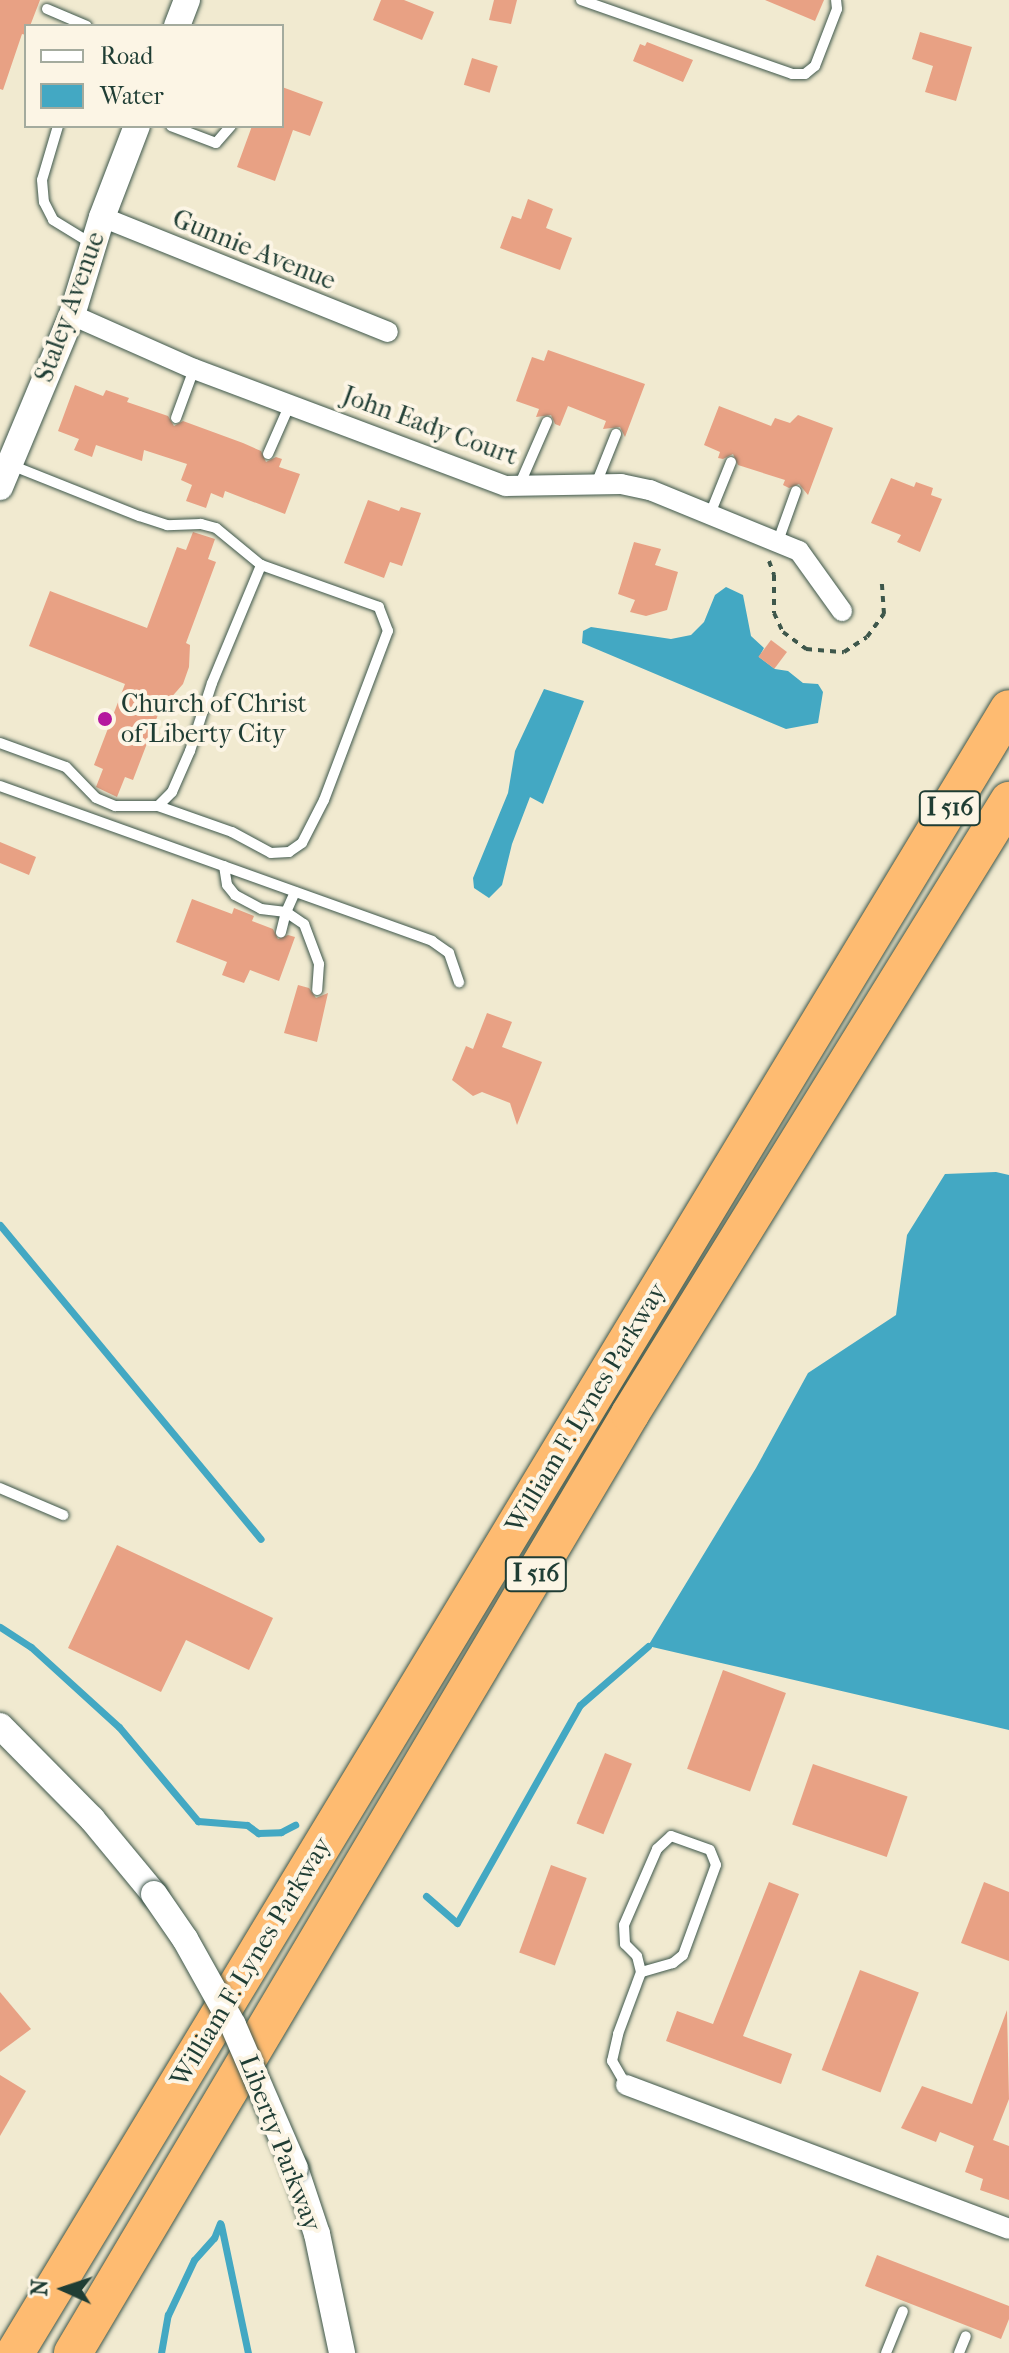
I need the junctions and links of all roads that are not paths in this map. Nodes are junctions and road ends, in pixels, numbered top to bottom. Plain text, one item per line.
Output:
1 (187, 0) edge
2 (581, 0) edge
3 (836, 0) edge
4 (47, 9) dead end
5 (82, 24) edge
6 (178, 24) edge
7 (57, 128) edge
8 (136, 128) edge
9 (176, 128) edge
10 (229, 128) edge
11 (102, 217) junction
12 (93, 245) junction
13 (72, 315) junction
14 (388, 332) dead end
15 (194, 369) junction
16 (290, 403) junction
17 (176, 418) dead end
18 (547, 422) dead end
19 (616, 434) dead end
20 (268, 454) dead end
21 (731, 462) dead end
22 (5, 476) edge
23 (596, 484) junction
24 (519, 486) junction
25 (796, 491) dead end
26 (710, 514) junction
27 (770, 547) junction
28 (261, 565) junction
29 (842, 611) dead end
30 (1009, 709) edge
31 (0, 743) edge
32 (0, 786) edge
33 (1009, 801) edge
34 (158, 806) junction
35 (224, 866) junction
36 (295, 892) junction
37 (286, 912) junction
38 (281, 932) dead end
39 (459, 982) dead end
40 (317, 990) dead end
41 (0, 1488) edge
42 (63, 1515) dead end
43 (0, 1726) edge
44 (641, 1972) junction
45 (626, 2085) joint
46 (1009, 2229) edge
47 (903, 2311) dead end
48 (966, 2336) dead end
49 (15, 2353) edge
50 (73, 2353) edge
51 (342, 2353) edge
52 (886, 2353) edge
53 (959, 2353) edge

1 - 6 street
2 - 3 lane
4 - 5 lane
7 - 12 lane
8 - 11 street, Staley Avenue
9 - 10 lane
11 - 12 street, Staley Avenue
11 - 14 street, Gunnie Avenue
12 - 13 street, Staley Avenue
13 - 15 street, John Eady Court
13 - 22 street, Staley Avenue
15 - 16 street, John Eady Court
15 - 17 lane
16 - 20 lane
16 - 24 street, John Eady Court
18 - 24 lane
19 - 23 lane
21 - 26 lane
22 - 28 lane
23 - 24 street, John Eady Court
23 - 26 street, John Eady Court
25 - 27 lane
26 - 27 street, John Eady Court
27 - 29 street, John Eady Court
28 - 34 lane
28 - 34 lane
30 - 49 highway, William F. Lynes Parkway / I 516
31 - 34 lane
32 - 35 lane
33 - 50 highway, William F. Lynes Parkway / I 516
35 - 36 lane
35 - 37 lane
36 - 37 lane
36 - 39 lane
37 - 38 lane
37 - 40 lane
41 - 42 lane
43 - 51 street, Liberty Parkway, bridge
44 - 44 lane
44 - 45 lane
45 - 46 street
47 - 52 lane
48 - 53 lane

